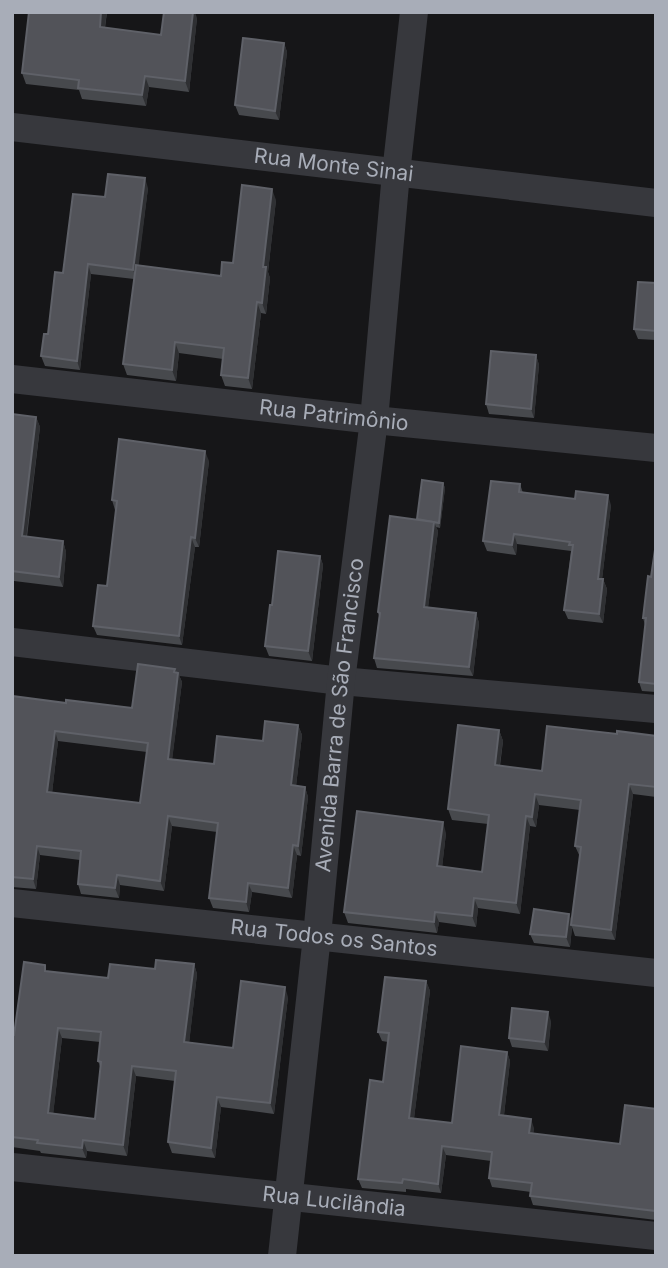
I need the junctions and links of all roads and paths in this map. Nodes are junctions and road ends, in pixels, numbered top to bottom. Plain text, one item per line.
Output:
1 (414, 12) edge
2 (12, 127) edge
3 (396, 173) junction
4 (656, 203) edge
5 (12, 379) edge
6 (374, 420) junction
7 (656, 448) edge
8 (12, 642) edge
9 (341, 681) junction
10 (656, 709) edge
11 (12, 903) edge
12 (317, 936) junction
13 (656, 973) edge
14 (12, 1167) edge
15 (289, 1196) junction
16 (656, 1236) edge
17 (282, 1256) edge

1 - 3 street, Avenida Barra de São Francisco
2 - 3 street, Rua Monte Sinai
3 - 4 street, Rua Monte Sinai
3 - 6 street, Avenida Barra de São Francisco
5 - 6 street, Rua Patrimônio
6 - 7 street, Rua Patrimônio
6 - 9 street, Avenida Barra de São Francisco
8 - 9 street
9 - 10 street
9 - 12 street, Avenida Barra de São Francisco
11 - 12 street, Rua Todos os Santos
12 - 13 street, Rua Todos os Santos
12 - 15 street, Avenida Barra de São Francisco
14 - 15 street, Rua Lucilândia
15 - 16 street, Rua Lucilândia
15 - 17 street, Avenida Barra de São Francisco

